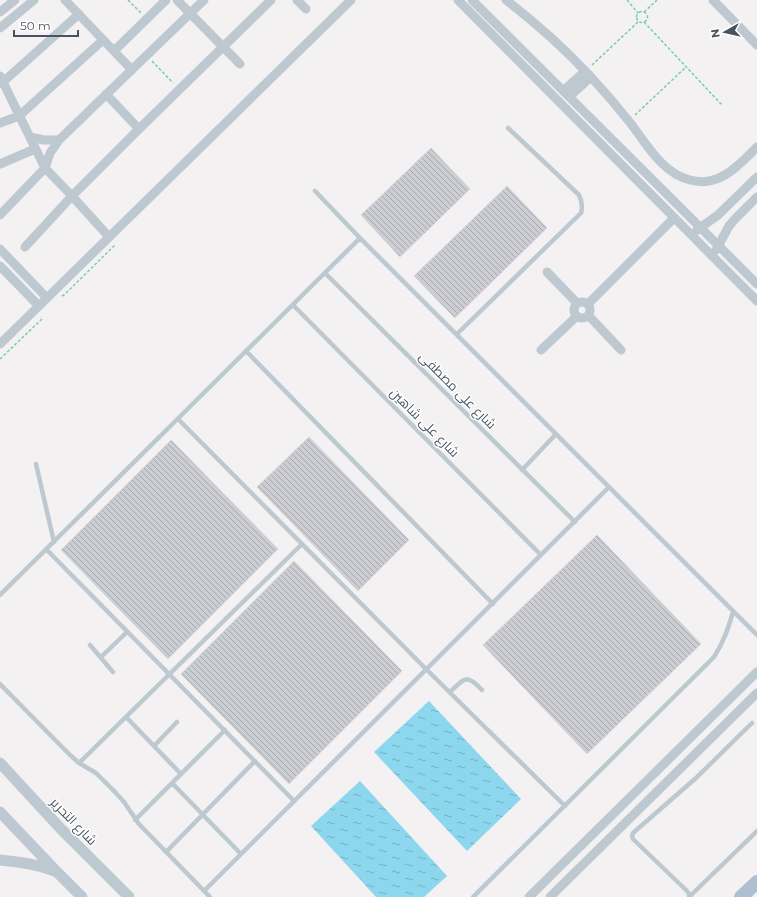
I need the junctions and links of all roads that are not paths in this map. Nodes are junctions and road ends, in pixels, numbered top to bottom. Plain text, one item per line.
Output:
1 (15, 0) edge
2 (34, 0) edge
3 (65, 0) edge
4 (166, 0) edge
5 (177, 0) edge
6 (204, 0) edge
7 (270, 0) edge
8 (297, 0) edge
9 (351, 0) edge
10 (458, 0) edge
11 (472, 0) edge
12 (506, 0) edge
13 (713, 0) edge
14 (306, 9) dead end
15 (0, 12) edge
16 (79, 14) junction
17 (190, 14) junction
18 (0, 28) edge
19 (103, 40) junction
20 (757, 45) edge
21 (223, 47) junction
22 (114, 51) junction
23 (240, 64) dead end
24 (132, 70) junction
25 (587, 73) junction
26 (1, 80) edge
27 (106, 94) junction
28 (566, 94) junction
29 (19, 116) junction
30 (0, 123) edge
31 (508, 128) dead end
32 (138, 129) junction
33 (30, 137) junction
34 (59, 140) junction
35 (757, 147) edge
36 (35, 149) junction
37 (0, 164) edge
38 (44, 168) junction
39 (757, 177) edge
40 (315, 191) dead end
41 (72, 196) junction
42 (757, 197) edge
43 (724, 210) junction
44 (685, 212) junction
45 (0, 215) edge
46 (675, 220) junction
47 (734, 220) junction
48 (700, 227) junction
49 (691, 235) junction
50 (109, 237) junction
51 (360, 238) junction
52 (719, 246) junction
53 (25, 248) dead end
54 (0, 250) edge
55 (712, 256) junction
56 (735, 262) junction
57 (0, 266) edge
58 (726, 271) junction
59 (547, 272) dead end
60 (325, 273) junction
61 (757, 284) edge
62 (47, 298) junction
63 (757, 301) edge
64 (577, 303) junction
65 (588, 304) junction
66 (293, 305) junction
67 (39, 306) junction
68 (577, 316) junction
69 (589, 316) junction
70 (457, 334) junction
71 (0, 344) edge
72 (541, 350) dead end
73 (621, 350) dead end
74 (246, 351) junction
75 (178, 419) junction
76 (556, 434) junction
77 (36, 464) dead end
78 (522, 470) junction
79 (609, 487) junction
80 (575, 522) junction
81 (54, 542) junction
82 (302, 544) junction
83 (46, 550) junction
84 (541, 555) junction
85 (0, 595) edge
86 (493, 604) junction
87 (733, 612) junction
88 (127, 632) junction
89 (757, 635) edge
90 (90, 645) dead end
91 (100, 657) junction
92 (426, 669) junction
93 (113, 672) dead end
94 (757, 672) edge
95 (170, 674) junction
96 (0, 684) edge
97 (482, 690) dead end
98 (450, 692) junction
99 (757, 692) edge
100 (126, 717) junction
101 (177, 722) dead end
102 (752, 723) dead end
103 (225, 730) junction
104 (154, 746) junction
105 (255, 761) junction
106 (0, 763) edge
107 (79, 763) junction
108 (181, 774) junction
109 (172, 783) junction
110 (294, 801) junction
111 (565, 806) junction
112 (0, 812) edge
113 (202, 815) junction
114 (135, 820) junction
115 (757, 831) edge
116 (166, 852) junction
117 (241, 854) junction
118 (0, 860) edge
119 (57, 872) junction
120 (757, 882) edge
121 (204, 891) junction
122 (82, 897) edge
123 (129, 897) edge
124 (210, 897) edge
125 (474, 897) edge
126 (529, 897) edge
127 (550, 897) edge
128 (689, 897) edge
129 (741, 897) edge

1 - 15 street
2 - 18 street
3 - 16 street
4 - 22 street
5 - 17 street
6 - 17 street
7 - 21 street
8 - 14 street
9 - 50 street
10 - 46 street
11 - 28 street
12 - 25 street
13 - 20 street
16 - 19 street
16 - 26 street
17 - 21 street
17 - 24 street
19 - 22 street
19 - 29 street
21 - 23 street
21 - 32 street
22 - 24 street
24 - 27 street
25 - 28 street
25 - 35 street
26 - 29 street
27 - 32 street
27 - 34 street
28 - 44 street
29 - 30 street
29 - 33 street
31 - 70 lane
32 - 41 street
33 - 34 street
33 - 36 street
34 - 38 street
36 - 37 street
36 - 38 street
38 - 41 street
38 - 45 street
39 - 43 street
40 - 51 lane
41 - 50 street
41 - 53 street
42 - 47 street
43 - 47 street
43 - 48 street
44 - 46 street
44 - 48 street
46 - 49 street
46 - 65 street
47 - 52 street
48 - 49 street
48 - 52 street
49 - 55 street
50 - 62 street
51 - 60 lane
51 - 70 lane
52 - 55 street
52 - 56 street
54 - 62 street
55 - 58 street
56 - 58 street
56 - 61 street
57 - 67 street
58 - 63 street
59 - 64 street
60 - 66 lane
60 - 78 lane, شارع على مصطفى
62 - 67 street
64 - 65 street
64 - 68 street
65 - 69 street
66 - 74 lane
66 - 84 lane, شارع على شاهين
67 - 71 street
68 - 69 street
68 - 72 street
69 - 73 street
70 - 76 lane
74 - 75 lane
74 - 86 lane
75 - 81 lane
75 - 82 lane
76 - 78 lane
76 - 79 lane
77 - 81 lane
78 - 80 lane, شارع على مصطفى
79 - 80 lane
79 - 87 lane
80 - 84 lane
81 - 83 lane
82 - 92 lane
82 - 95 lane
83 - 85 lane
83 - 88 lane
84 - 86 lane
86 - 92 lane
87 - 89 lane
87 - 111 lane
88 - 91 lane
88 - 95 lane
90 - 91 lane
91 - 93 lane
92 - 98 lane
92 - 110 lane
94 - 126 street
95 - 100 lane
95 - 103 lane
96 - 107 lane
97 - 98 lane
98 - 111 lane
99 - 127 street
100 - 104 lane
100 - 107 lane
101 - 104 lane
102 - 128 lane
103 - 105 lane
103 - 108 lane
104 - 108 lane
105 - 110 lane
105 - 113 lane
106 - 123 street, شارع التحرير
107 - 114 lane
108 - 109 lane
109 - 113 lane
109 - 114 lane
110 - 117 lane
111 - 125 lane
112 - 119 street
113 - 116 lane
113 - 117 lane
114 - 116 lane
115 - 128 lane
116 - 121 lane
117 - 121 lane
118 - 119 street
119 - 122 street
120 - 129 main road
121 - 124 lane

